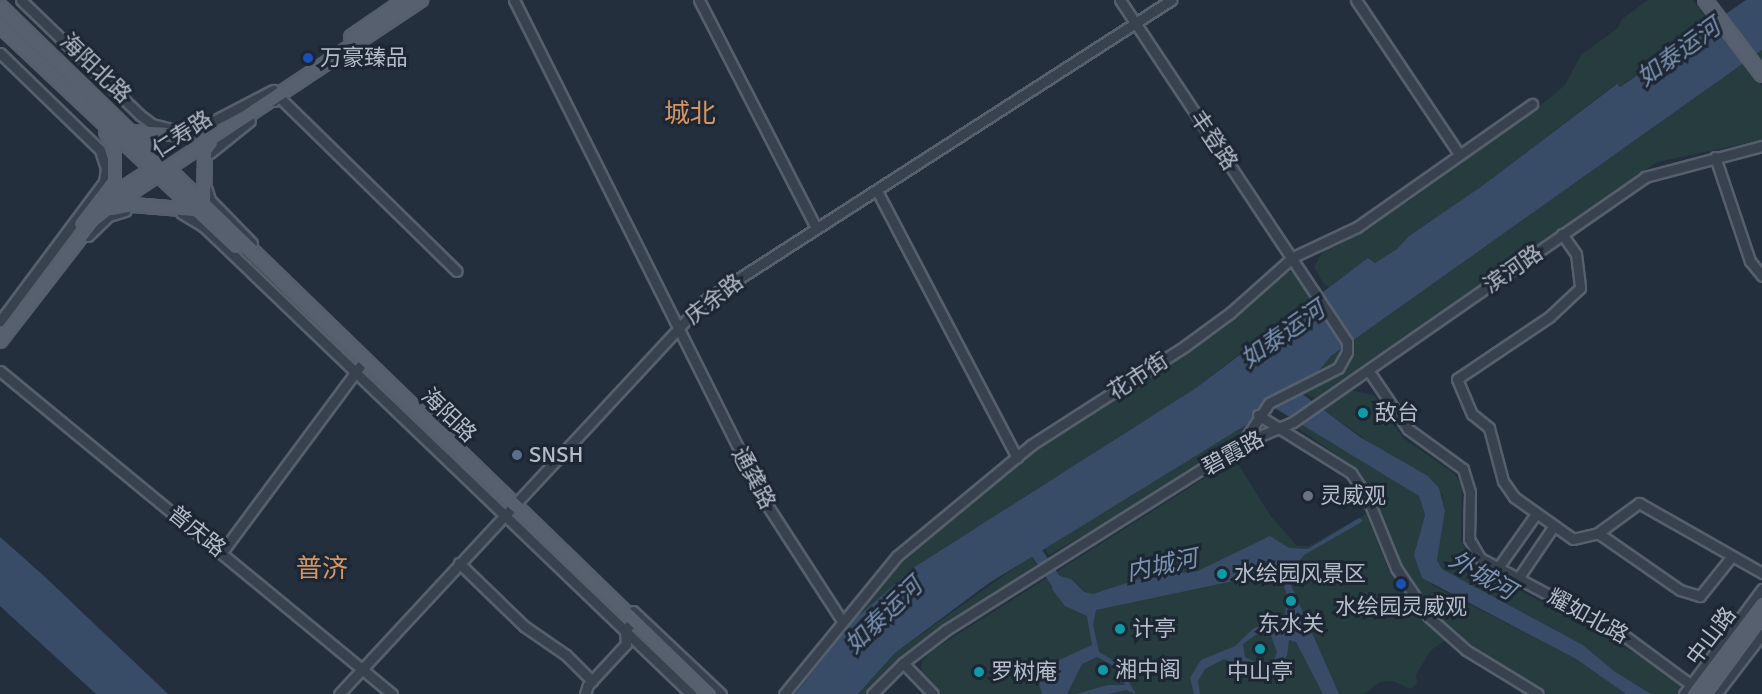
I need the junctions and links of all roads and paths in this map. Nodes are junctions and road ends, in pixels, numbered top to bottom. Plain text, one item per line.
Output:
1 (21, 0) edge
2 (405, 0) edge
3 (421, 0) edge
4 (514, 0) edge
5 (699, 0) edge
6 (1120, 0) edge
7 (1171, 0) edge
8 (1356, 0) edge
9 (1705, 0) edge
10 (1712, 0) edge
11 (0, 6) edge
12 (1135, 23) junction
13 (0, 26) edge
14 (0, 53) edge
15 (1762, 66) edge
16 (1762, 75) edge
17 (275, 93) junction
18 (1532, 104) dead end
19 (99, 120) junction
20 (131, 132) junction
21 (213, 135) junction
22 (1762, 146) edge
23 (1460, 154) junction
24 (1715, 157) junction
25 (166, 166) junction
26 (154, 172) junction
27 (877, 191) junction
28 (199, 207) junction
29 (87, 223) junction
30 (816, 228) junction
31 (1562, 234) junction
32 (1293, 257) junction
33 (457, 271) dead end
34 (1762, 276) edge
35 (0, 321) edge
36 (677, 328) junction
37 (0, 331) edge
38 (0, 341) edge
39 (0, 348) edge
40 (358, 369) junction
41 (1368, 370) junction
42 (0, 371) edge
43 (1260, 412) junction
44 (1281, 428) junction
45 (1241, 444) junction
46 (1017, 458) junction
47 (511, 507) junction
48 (1536, 514) junction
49 (1553, 527) junction
50 (1598, 533) junction
51 (222, 552) junction
52 (1732, 555) junction
53 (459, 563) junction
54 (1497, 569) junction
55 (1762, 573) edge
56 (1517, 580) junction
57 (1762, 589) edge
58 (1762, 604) edge
59 (1762, 619) edge
60 (842, 621) junction
61 (632, 623) junction
62 (1762, 634) edge
63 (1758, 647) edge
64 (903, 663) junction
65 (676, 665) junction
66 (362, 668) junction
67 (592, 681) junction
68 (1699, 691) edge
69 (339, 694) edge
70 (392, 694) edge
71 (585, 694) edge
72 (691, 694) edge
73 (702, 694) edge
74 (710, 694) edge
75 (720, 694) edge
76 (784, 694) edge
77 (872, 694) edge
78 (933, 694) edge
79 (1538, 694) edge
80 (1684, 694) edge
81 (1716, 694) edge

1 - 17 street
2 - 17 main road, 仁寿路
3 - 17 main road, 仁寿路
4 - 36 street, 通龚路
5 - 30 street
6 - 12 street, 丰登路
7 - 12 street, 庆余路
8 - 23 street
9 - 16 main road
10 - 15 main road
11 - 20 main road, 海阳北路
12 - 27 street, 庆余路
12 - 32 street, 丰登路
13 - 19 main road, 海阳北路
14 - 35 street
17 - 21 main road, 仁寿路
17 - 33 street
17 - 47 street
18 - 23 street, 花市街
19 - 26 main road, 海阳北路
19 - 29 main road
20 - 21 main road
20 - 25 main road, 海阳北路
21 - 25 main road, 仁寿路
21 - 28 main road
22 - 24 street, 滨河路
23 - 32 street, 花市街
24 - 31 street, 滨河路
24 - 34 street
25 - 26 main road, 仁寿路
25 - 28 main road, 海阳路
26 - 28 main road, 海阳路
26 - 29 main road, 仁寿路
27 - 30 street, 庆余路
27 - 46 street
28 - 29 main road
28 - 40 main road, 海阳路
28 - 47 main road, 海阳路
29 - 37 main road, 仁寿路
29 - 38 main road, 仁寿路
30 - 36 street, 庆余路
31 - 41 street, 滨河路
31 - 48 street
32 - 43 street, 丰登路
32 - 46 street, 花市街
36 - 47 street, 庆余路
36 - 60 street, 通龚路
39 - 40 street
40 - 47 main road, 海阳路
40 - 51 street
41 - 44 street, 滨河路
41 - 54 street, 耀如北路
42 - 51 street, 普庆路
43 - 44 street
43 - 45 street
44 - 45 street, 碧霞路
44 - 79 street, 碧霞路
45 - 64 street, 碧霞路
46 - 60 street, 花市街
47 - 53 street, 庆余路
47 - 61 main road, 海阳路
48 - 49 street
48 - 54 street
49 - 50 street
49 - 56 street
50 - 52 street
50 - 52 street
51 - 66 street, 普庆路
52 - 55 street
53 - 66 street, 庆余路
53 - 67 street
54 - 56 street, 耀如北路
56 - 68 street, 耀如北路
57 - 68 street
58 - 68 main road, 中山路
59 - 68 main road, 中山路
60 - 76 street, 花市街
61 - 65 main road, 海阳路
61 - 67 street
62 - 63 street
63 - 81 street
64 - 77 street, 碧霞路
64 - 78 street
65 - 72 street
65 - 73 main road, 海阳路
65 - 74 main road, 海阳路
65 - 75 street
66 - 69 street, 庆余路
66 - 70 street, 普庆路
67 - 71 street
68 - 80 street

